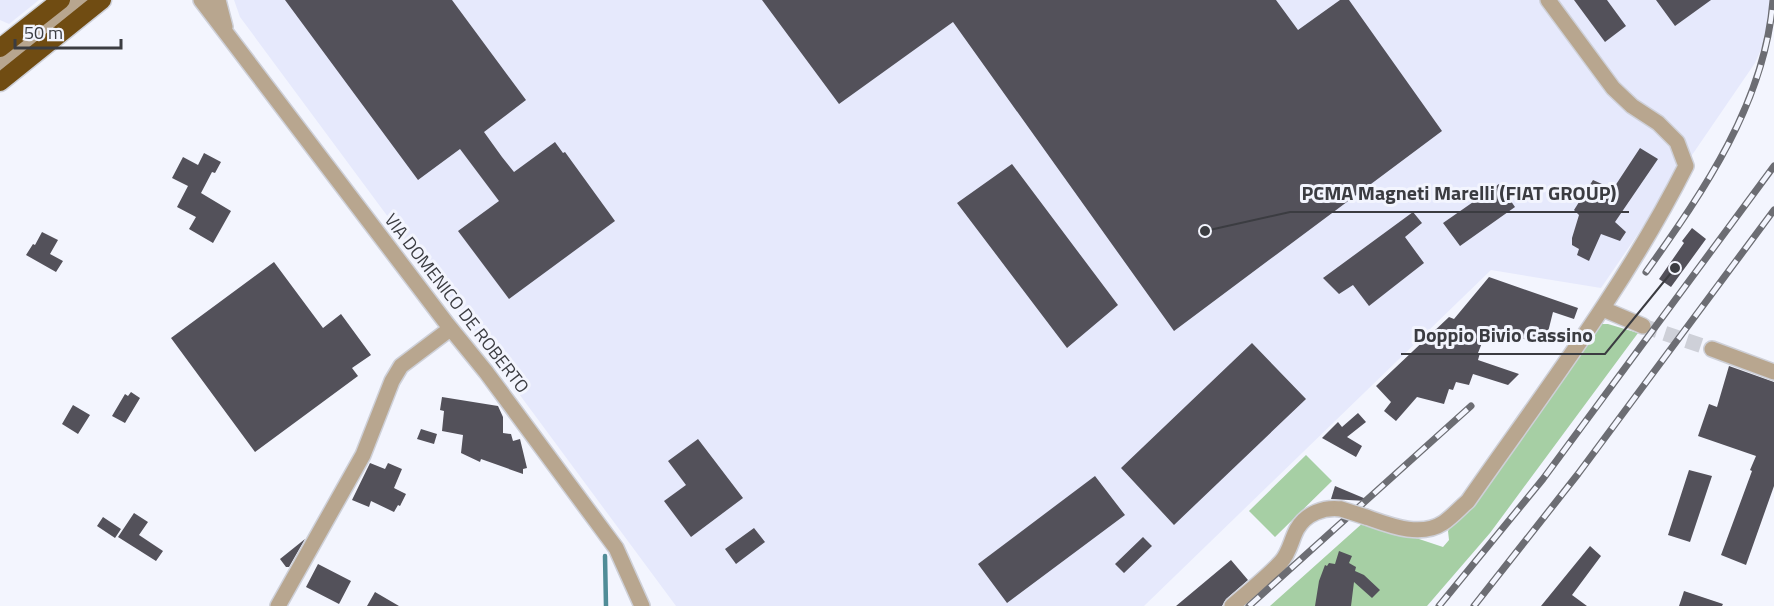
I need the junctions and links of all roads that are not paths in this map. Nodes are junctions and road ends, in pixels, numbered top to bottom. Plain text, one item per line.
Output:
1 (61, 0) edge
2 (80, 0) edge
3 (102, 0) edge
4 (201, 0) edge
5 (218, 0) edge
6 (1548, 0) edge
7 (226, 33) junction
8 (0, 48) edge
9 (0, 63) edge
10 (0, 82) edge
11 (1603, 309) junction
12 (1642, 326) tunnel mouth
13 (450, 329) junction
14 (1712, 349) tunnel mouth
15 (1774, 372) edge
16 (278, 606) edge
17 (642, 606) edge
18 (1232, 606) edge

1 - 8 highway
2 - 9 street
3 - 10 highway
4 - 7 street, VIA DOMENICO DE ROBERTO
5 - 7 street, VIA DOMENICO DE ROBERTO
6 - 11 street
7 - 13 street, VIA DOMENICO DE ROBERTO
11 - 12 street
11 - 18 street, bridge
13 - 16 street
13 - 17 street, VIA DOMENICO DE ROBERTO
14 - 15 street

